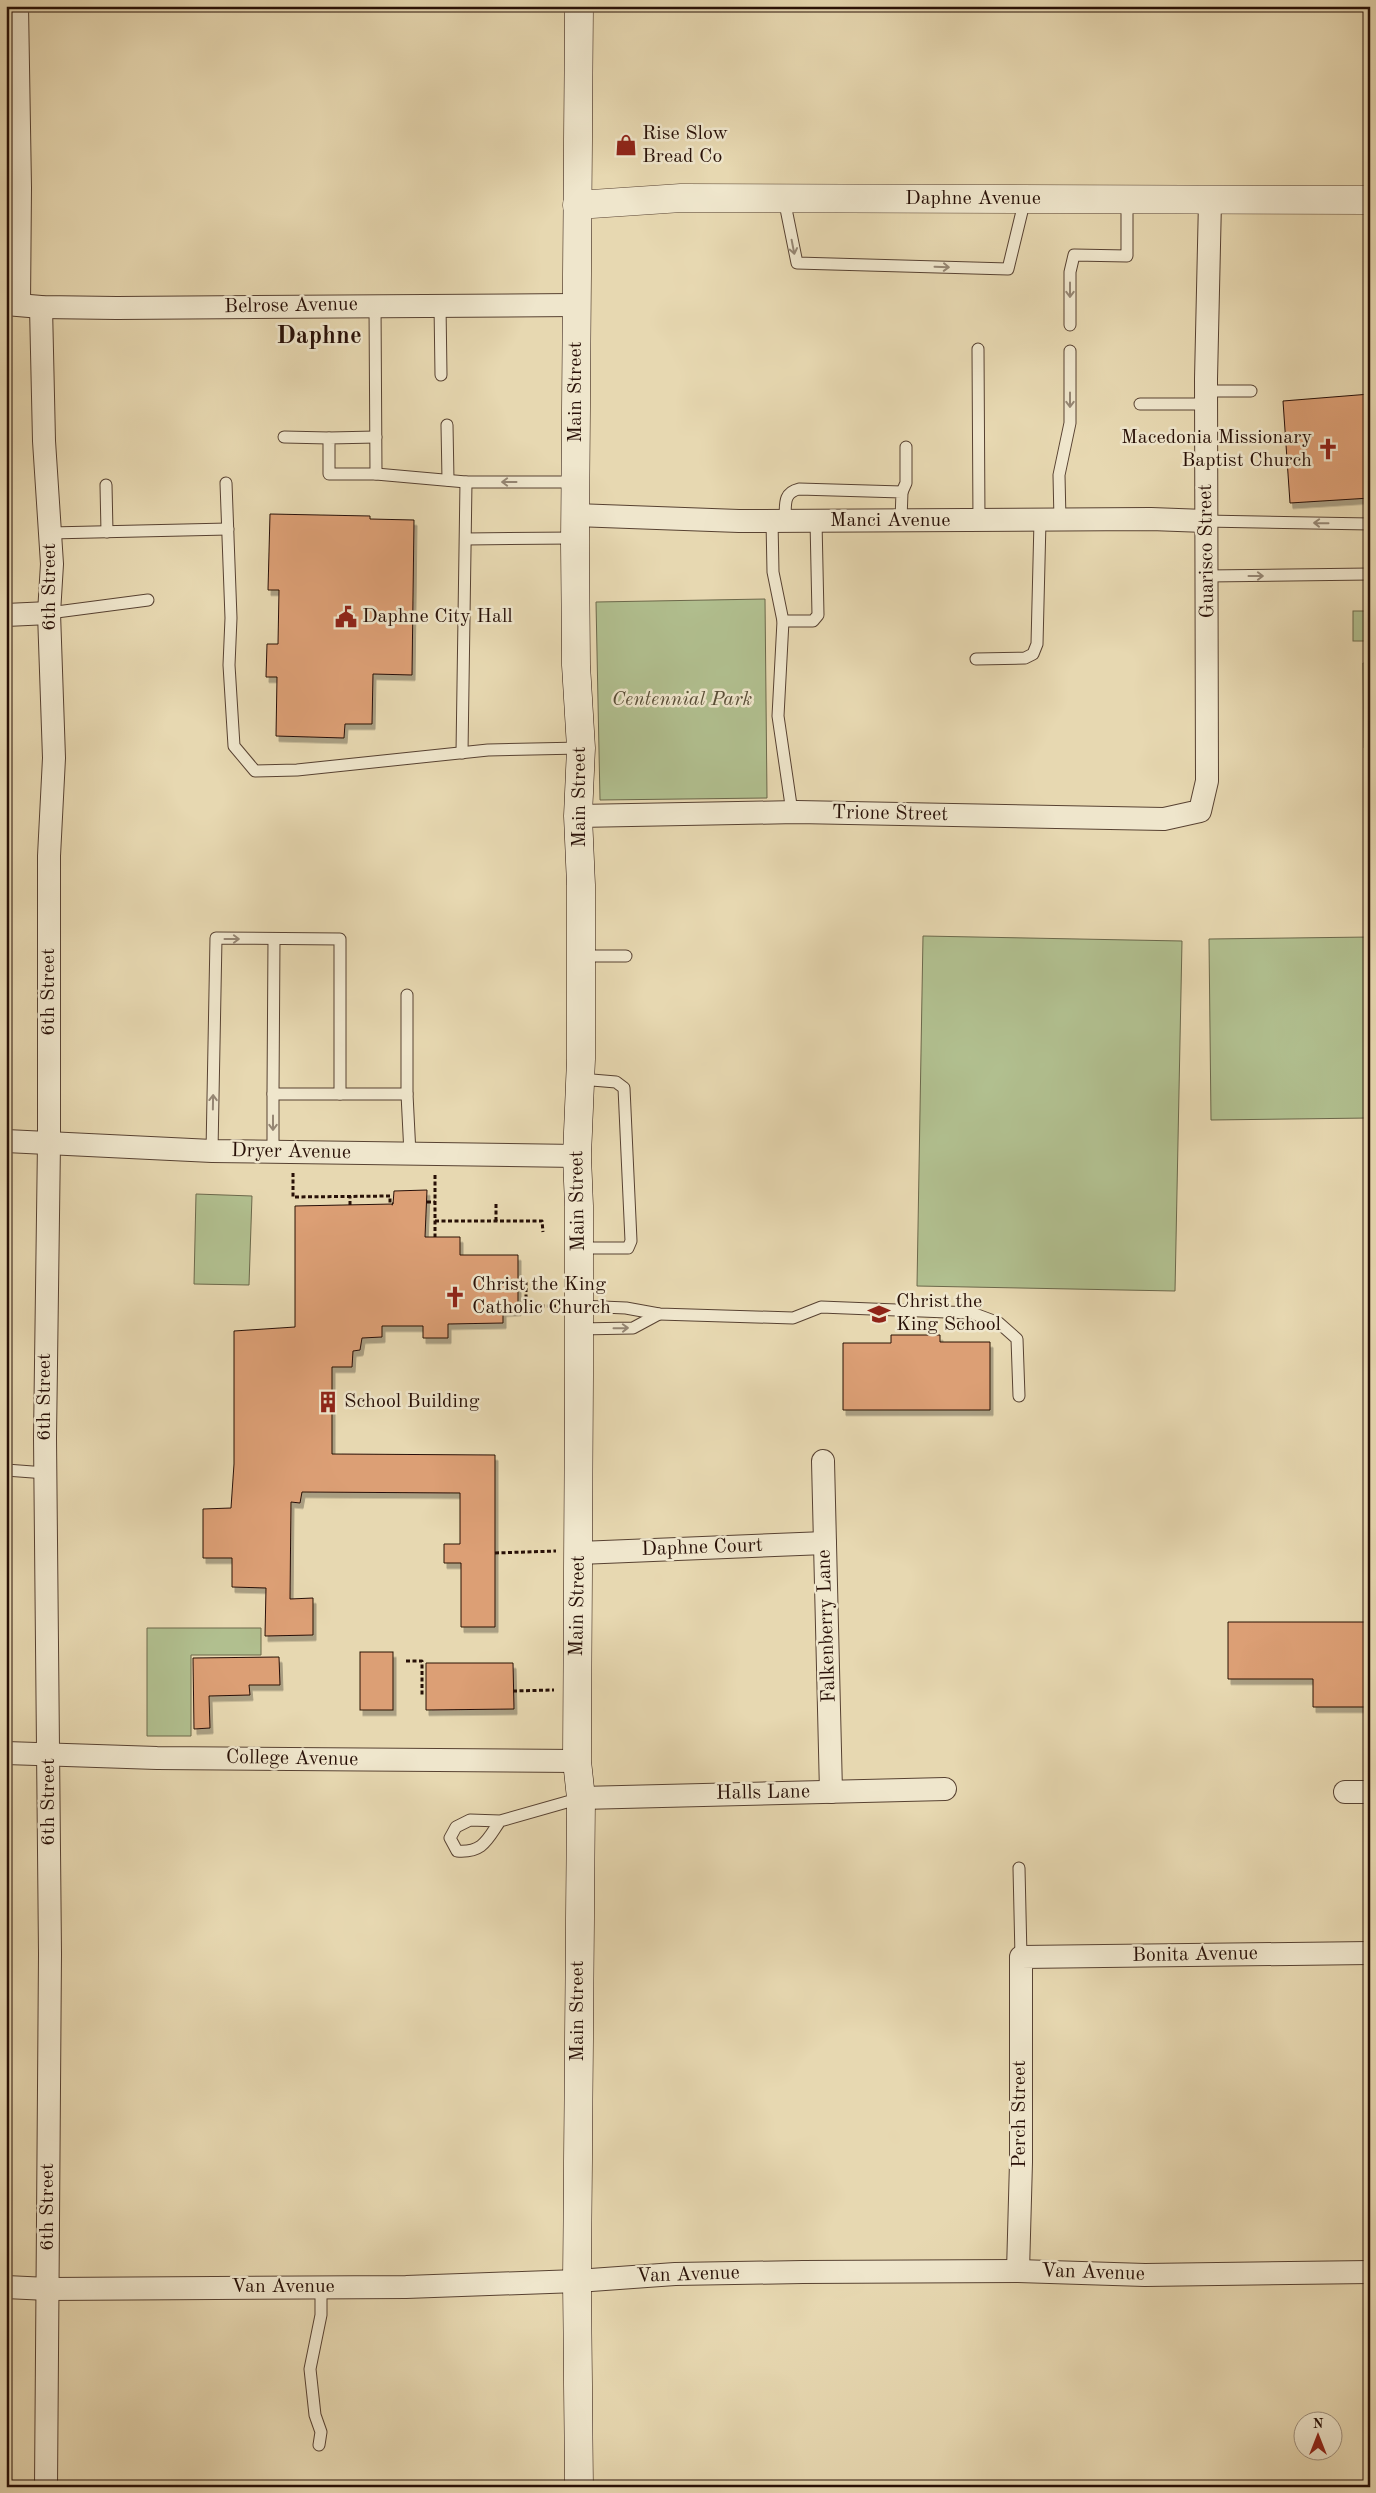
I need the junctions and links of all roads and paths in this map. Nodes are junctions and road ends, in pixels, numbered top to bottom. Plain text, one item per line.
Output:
1 (17, 6) edge
2 (579, 6) edge
3 (784, 199) junction
4 (1025, 199) junction
5 (1127, 200) junction
6 (1370, 200) edge
7 (1210, 201) junction
8 (577, 205) junction
9 (12, 304) edge
10 (440, 305) junction
11 (375, 306) junction
12 (576, 306) junction
13 (41, 307) junction
14 (1070, 325) dead end
15 (978, 349) dead end
16 (1070, 351) dead end
17 (441, 375) dead end
18 (1251, 391) dead end
19 (1206, 398) junction
20 (1140, 404) dead end
21 (447, 425) dead end
22 (284, 437) dead end
23 (376, 437) junction
24 (329, 438) junction
25 (906, 447) dead end
26 (376, 474) junction
27 (448, 480) junction
28 (466, 482) junction
29 (576, 482) junction
30 (226, 483) dead end
31 (106, 485) dead end
32 (902, 492) junction
33 (816, 520) junction
34 (901, 520) junction
35 (1050, 520) junction
36 (778, 521) junction
37 (979, 521) junction
38 (1205, 521) junction
39 (1370, 524) edge
40 (576, 526) junction
41 (228, 529) junction
42 (107, 532) junction
43 (50, 533) junction
44 (466, 539) junction
45 (1370, 574) edge
46 (1207, 576) junction
47 (148, 600) dead end
48 (50, 613) junction
49 (6, 616) edge
50 (783, 621) junction
51 (976, 659) dead end
52 (581, 748) junction
53 (462, 753) junction
54 (1200, 811) joint
55 (792, 812) junction
56 (578, 816) junction
57 (274, 939) junction
58 (581, 956) junction
59 (626, 956) dead end
60 (407, 995) dead end
61 (580, 1079) junction
62 (273, 1094) junction
63 (340, 1094) junction
64 (407, 1094) junction
65 (6, 1141) edge
66 (50, 1142) junction
67 (212, 1151) junction
68 (283, 1152) junction
69 (410, 1154) junction
70 (577, 1156) junction
71 (435, 1174) dead end
72 (350, 1196) junction
73 (427, 1202) dead end
74 (435, 1202) junction
75 (496, 1202) dead end
76 (393, 1204) dead end
77 (350, 1205) dead end
78 (435, 1221) junction
79 (496, 1221) junction
80 (542, 1232) dead end
81 (435, 1237) dead end
82 (579, 1248) junction
83 (518, 1284) dead end
84 (659, 1314) junction
85 (579, 1317) junction
86 (1019, 1396) dead end
87 (823, 1461) dead end
88 (6, 1470) edge
89 (46, 1472) junction
90 (825, 1543) junction
91 (568, 1552) junction
92 (495, 1553) dead end
93 (406, 1661) dead end
94 (557, 1690) dead end
95 (513, 1691) dead end
96 (422, 1696) dead end
97 (6, 1753) edge
98 (49, 1754) junction
99 (577, 1761) junction
100 (945, 1789) dead end
101 (832, 1792) junction
102 (1345, 1792) dead end
103 (1370, 1792) edge
104 (581, 1798) junction
105 (500, 1820) dead end
106 (1019, 1868) dead end
107 (1370, 1953) edge
108 (1020, 1957) junction
109 (1018, 2271) junction
110 (1370, 2272) edge
111 (577, 2281) junction
112 (6, 2287) edge
113 (321, 2287) junction
114 (48, 2289) junction
115 (318, 2445) dead end
116 (46, 2487) edge
117 (579, 2487) edge

1 - 9 street
2 - 8 main road, Main Street
3 - 4 main road, Daphne Avenue
3 -> 4 lane
3 - 8 main road, Daphne Avenue
4 - 5 main road, Daphne Avenue
5 - 7 main road, Daphne Avenue
5 -> 14 lane
6 - 7 main road, Daphne Avenue
7 - 19 street, Guarisco Street
8 - 12 main road, Main Street
9 - 13 street, Belrose Avenue
10 - 11 street, Belrose Avenue
10 - 12 street, Belrose Avenue
10 - 17 lane
11 - 13 street, Belrose Avenue
11 - 23 lane
12 - 29 main road, Main Street
13 - 43 street, 6th Street
15 - 37 lane
16 -> 35 lane
18 - 19 lane
19 - 20 lane
19 - 38 street, Guarisco Street
21 - 27 lane
22 - 24 lane
23 - 24 lane
23 - 26 lane
24 - 26 lane
25 - 32 lane
26 - 27 lane
27 - 28 lane
29 -> 28 lane
28 - 44 lane
29 - 40 main road, Main Street
30 - 41 lane
31 - 42 lane
32 - 34 lane
32 - 36 lane
33 - 34 street, Manci Avenue
33 - 36 street, Manci Avenue
33 - 50 lane
34 - 37 street, Manci Avenue
35 - 37 street, Manci Avenue
35 - 38 street, Manci Avenue
35 - 51 lane
36 - 40 street, Manci Avenue
36 - 50 lane
39 -> 38 lane
38 - 46 street, Guarisco Street
40 - 44 lane
40 - 52 main road, Main Street
41 - 42 lane
41 - 53 lane
42 - 43 lane
43 - 48 street, 6th Street
44 - 53 lane
46 -> 45 lane
46 - 54 street, Guarisco Street
47 - 48 lane
48 - 49 street
48 - 66 street, 6th Street
50 - 55 lane
52 - 53 lane
52 - 56 main road, Main Street
54 - 55 street, Trione Street
55 - 56 street, Trione Street
56 - 58 main road, Main Street
57 - 62 lane
57 - 63 lane
67 -> 57 lane
58 - 59 lane
58 - 61 main road, Main Street
60 - 64 lane
61 - 70 main road, Main Street
61 - 82 lane
62 - 63 lane
62 -> 68 lane
63 - 64 lane
64 - 69 lane
65 - 66 street, Dryer Avenue
66 - 67 street, Dryer Avenue
66 - 89 street, 6th Street
67 - 68 street, Dryer Avenue
68 - 69 street, Dryer Avenue
68 - 72 path
69 - 70 street, Dryer Avenue
70 - 82 main road, Main Street
71 - 74 path
72 - 76 path
72 - 77 path
73 - 74 path
74 - 78 path
75 - 79 path
78 - 79 path
78 - 81 path
79 - 80 path
82 - 85 main road, Main Street
83 - 85 path
84 - 85 lane
85 -> 84 lane
84 - 86 lane
85 - 91 main road, Main Street
87 - 90 street, Falkenberry Lane
88 - 89 lane
89 - 98 street, 6th Street
90 - 91 street, Daphne Court
90 - 101 street, Falkenberry Lane
91 - 92 path
91 - 99 main road, Main Street
93 - 96 path
94 - 95 path
97 - 98 street, College Avenue
98 - 99 street, College Avenue
98 - 114 street, 6th Street
99 - 104 main road, Main Street
100 - 101 street, Halls Lane
101 - 104 street, Halls Lane
102 - 103 street
104 - 105 lane
104 - 111 main road, Main Street
106 - 108 lane
107 - 108 street, Bonita Avenue
108 - 109 street, Perch Street
109 - 110 street, Van Avenue
109 - 111 street, Van Avenue
111 - 113 street, Van Avenue
111 - 117 main road, Main Street
112 - 114 street, Van Avenue
113 - 114 street, Van Avenue
113 - 115 lane
114 - 116 street, 6th Street

